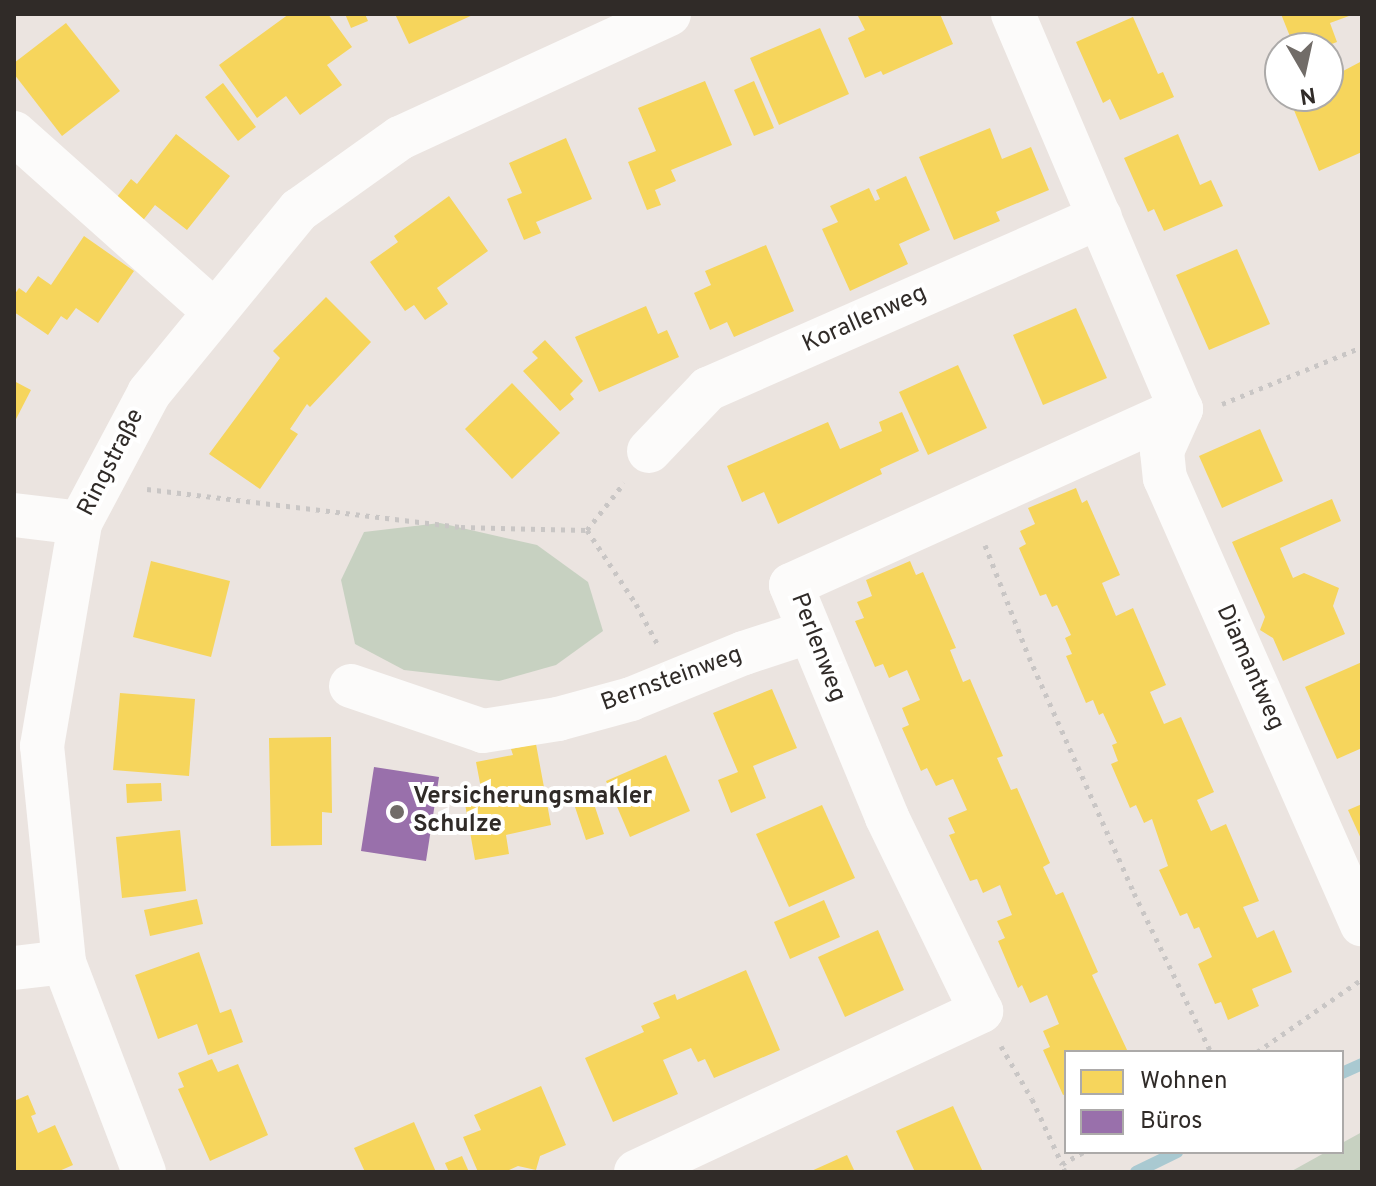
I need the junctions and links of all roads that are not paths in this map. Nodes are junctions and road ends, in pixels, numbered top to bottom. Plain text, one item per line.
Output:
1 (669, 14) edge
2 (1013, 14) edge
3 (14, 133) edge
4 (1100, 217) junction
5 (215, 312) junction
6 (1181, 409) junction
7 (649, 451) road end
8 (14, 515) edge
9 (80, 523) junction
10 (808, 632) junction
11 (351, 686) dead end
12 (1362, 924) edge
13 (64, 962) junction
14 (14, 968) edge
15 (144, 1172) edge
16 (636, 1172) edge

1 - 5 street, Ringstraße
2 - 4 street
3 - 5 street
4 - 6 street
4 - 7 street, Korallenweg
5 - 9 street, Ringstraße
6 - 10 street, Perlenweg
6 - 12 street, Diamantweg
8 - 9 street
9 - 13 street, Ringstraße
10 - 11 street, Bernsteinweg
10 - 16 street, Perlenweg
13 - 14 street
13 - 15 street, Ringstraße

